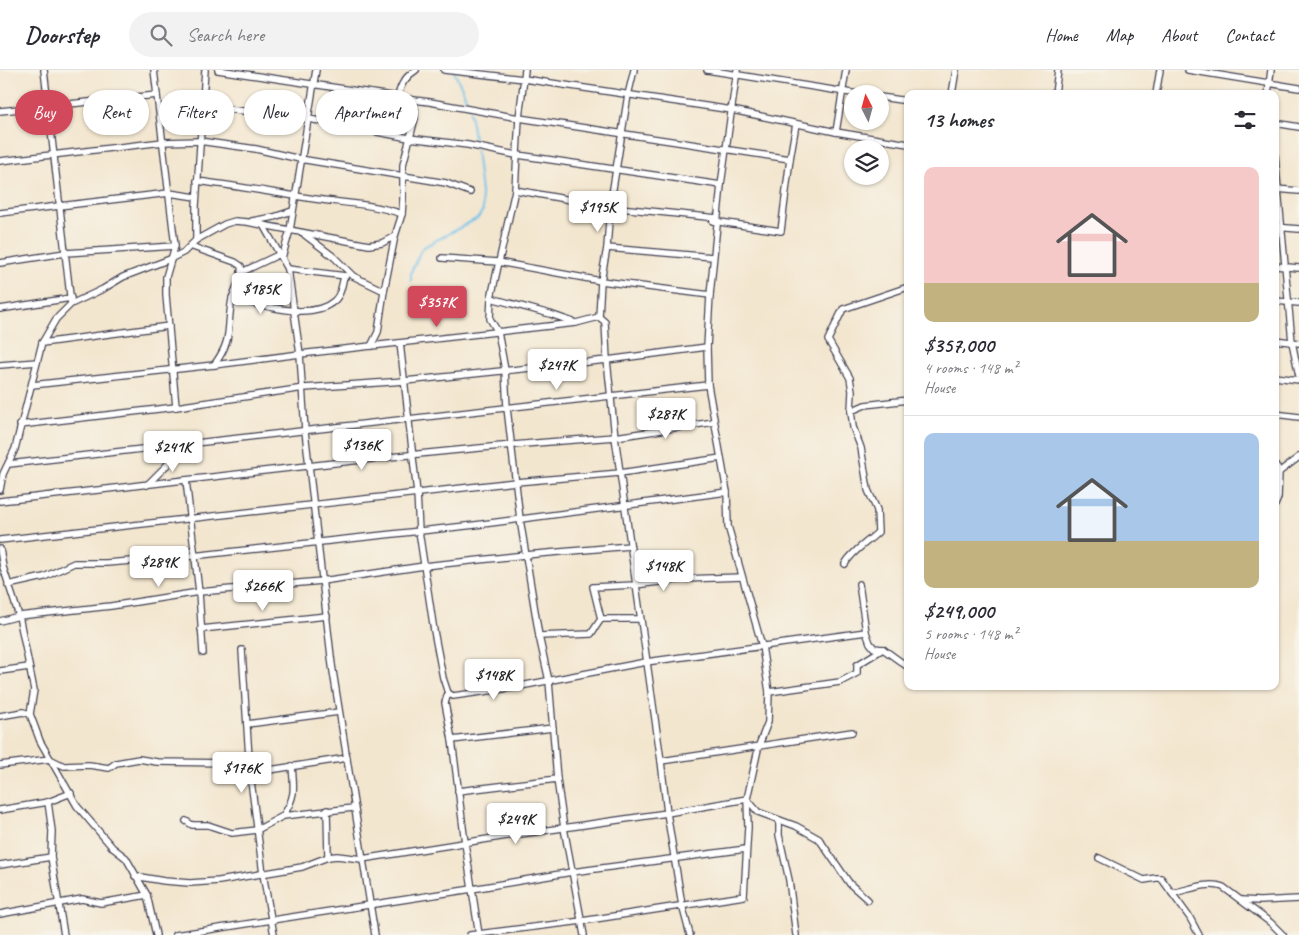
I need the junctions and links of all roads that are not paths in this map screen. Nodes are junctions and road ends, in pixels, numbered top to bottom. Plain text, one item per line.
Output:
1 (44, 70) edge
2 (154, 70) edge
3 (205, 70) edge
4 (218, 70) edge
5 (316, 70) edge
6 (416, 70) edge
7 (444, 70) edge
8 (525, 70) edge
9 (634, 70) edge
10 (707, 70) edge
11 (846, 70) edge
12 (956, 70) edge
13 (1058, 70) edge
14 (1160, 70) edge
15 (1188, 70) edge
16 (1271, 70) edge
17 (737, 72) edge
18 (524, 79) junction
19 (1269, 82) junction
20 (314, 85) junction
21 (1299, 88) edge
22 (46, 90) edge
23 (203, 90) edge
24 (349, 90) edge
25 (399, 90) edge
26 (953, 90) edge
27 (1056, 90) edge
28 (1157, 90) edge
29 (1268, 90) edge
30 (843, 92) junction
31 (628, 94) junction
32 (157, 95) junction
33 (889, 98) edge
34 (904, 100) edge
35 (418, 101) edge
36 (73, 104) edge
37 (15, 110) edge
38 (234, 110) edge
39 (732, 110) junction
40 (0, 111) edge
41 (519, 118) junction
42 (309, 119) junction
43 (796, 124) junction
44 (1279, 124) edge
45 (1299, 127) edge
46 (836, 132) junction
47 (623, 133) junction
48 (51, 135) edge
49 (200, 135) edge
50 (410, 135) edge
51 (409, 138) junction
52 (199, 141) junction
53 (163, 142) junction
54 (904, 143) edge
55 (726, 149) junction
56 (54, 155) junction
57 (517, 155) junction
58 (300, 159) junction
59 (790, 159) junction
60 (0, 161) edge
61 (616, 170) junction
62 (402, 175) junction
63 (197, 181) junction
64 (721, 185) junction
65 (1279, 189) edge
66 (515, 190) junction
67 (1299, 191) edge
68 (470, 192) dead end
69 (169, 193) junction
70 (296, 196) junction
71 (196, 197) junction
72 (610, 207) junction
73 (1279, 208) edge
74 (292, 211) junction
75 (0, 213) edge
76 (402, 214) junction
77 (714, 220) junction
78 (247, 222) junction
79 (263, 225) junction
80 (1279, 228) edge
81 (1282, 228) junction
82 (1299, 229) edge
83 (290, 230) junction
84 (304, 233) junction
85 (395, 236) junction
86 (196, 240) junction
87 (175, 246) junction
88 (190, 246) junction
89 (607, 248) junction
90 (65, 253) junction
91 (281, 256) junction
92 (713, 257) junction
93 (442, 258) dead end
94 (170, 259) junction
95 (498, 262) junction
96 (0, 263) edge
97 (1279, 266) edge
98 (1286, 267) junction
99 (1299, 268) edge
100 (288, 269) junction
101 (242, 272) junction
102 (344, 276) junction
103 (353, 276) junction
104 (601, 281) junction
105 (904, 288) edge
106 (384, 291) junction
107 (710, 295) junction
108 (232, 298) junction
109 (491, 298) junction
110 (71, 301) junction
111 (1279, 301) edge
112 (1289, 302) junction
113 (1299, 304) edge
114 (0, 309) edge
115 (294, 311) junction
116 (598, 317) junction
117 (576, 323) junction
118 (169, 326) junction
119 (498, 332) junction
120 (1279, 340) edge
121 (400, 342) junction
122 (1292, 342) junction
123 (42, 343) junction
124 (1299, 343) edge
125 (371, 346) junction
126 (707, 347) junction
127 (300, 354) junction
128 (607, 360) junction
129 (37, 362) junction
130 (0, 365) edge
131 (214, 365) junction
132 (173, 370) junction
133 (504, 370) junction
134 (1299, 376) edge
135 (1279, 378) edge
136 (1299, 380) edge
137 (405, 381) junction
138 (32, 385) junction
139 (708, 385) junction
140 (304, 388) junction
141 (611, 395) junction
142 (904, 400) edge
143 (176, 407) junction
144 (506, 408) junction
145 (851, 411) junction
146 (1279, 414) edge
147 (1299, 417) edge
148 (408, 418) junction
149 (714, 422) junction
150 (20, 425) junction
151 (305, 431) junction
152 (614, 437) junction
153 (177, 444) junction
154 (512, 444) junction
155 (412, 456) junction
156 (721, 458) junction
157 (1299, 458) edge
158 (9, 464) junction
159 (310, 465) junction
160 (1279, 472) edge
161 (620, 473) junction
162 (2, 474) edge
163 (186, 480) junction
164 (516, 482) junction
165 (147, 485) junction
166 (0, 490) edge
167 (728, 492) junction
168 (417, 494) junction
169 (0, 501) edge
170 (625, 505) junction
171 (314, 506) junction
172 (191, 518) junction
173 (520, 519) junction
174 (419, 531) junction
175 (0, 540) edge
176 (317, 541) junction
177 (630, 546) junction
178 (0, 549) edge
179 (526, 554) junction
180 (846, 564) dead end
181 (424, 566) junction
182 (2, 567) edge
183 (742, 577) junction
184 (322, 581) junction
185 (859, 584) dead end
186 (8, 585) junction
187 (635, 585) junction
188 (198, 592) junction
189 (19, 616) junction
190 (327, 616) junction
191 (601, 619) junction
192 (640, 619) junction
193 (0, 621) edge
194 (201, 629) junction
195 (866, 632) junction
196 (539, 636) junction
197 (762, 646) junction
198 (883, 649) junction
199 (242, 650) dead end
200 (203, 653) dead end
201 (646, 662) junction
202 (904, 664) edge
203 (29, 667) junction
204 (0, 671) edge
205 (549, 681) junction
206 (769, 692) junction
207 (448, 693) junction
208 (339, 712) junction
209 (30, 714) junction
210 (0, 716) edge
211 (246, 724) junction
212 (552, 728) junction
213 (852, 732) dead end
214 (452, 740) junction
215 (759, 745) junction
216 (346, 758) junction
217 (50, 759) junction
218 (661, 761) junction
219 (0, 765) edge
220 (292, 766) junction
221 (250, 773) junction
222 (557, 779) junction
223 (458, 791) junction
224 (71, 794) junction
225 (747, 798) junction
226 (48, 802) junction
227 (354, 808) junction
228 (0, 810) edge
229 (326, 810) junction
230 (667, 814) junction
231 (284, 816) junction
232 (779, 820) junction
233 (186, 821) dead end
234 (564, 828) junction
235 (257, 830) junction
236 (465, 843) junction
237 (746, 849) junction
238 (52, 856) junction
239 (328, 857) junction
240 (674, 858) junction
241 (1099, 858) dead end
242 (362, 859) junction
243 (0, 865) edge
244 (572, 872) junction
245 (263, 874) junction
246 (135, 876) junction
247 (472, 889) junction
248 (1172, 893) junction
249 (146, 895) junction
250 (1299, 899) edge
251 (868, 900) dead end
252 (1241, 900) junction
253 (60, 903) junction
254 (369, 905) junction
255 (682, 905) junction
256 (0, 914) edge
257 (271, 919) junction
258 (582, 921) junction
259 (478, 934) edge
260 (64, 935) edge
261 (156, 935) edge
262 (175, 935) edge
263 (274, 935) edge
264 (375, 935) edge
265 (470, 935) edge
266 (584, 935) edge
267 (690, 935) edge
268 (796, 935) edge
269 (1199, 935) edge
270 (1283, 935) edge

1 - 22 street
2 - 32 street
3 - 23 street
4 - 20 street
5 - 20 street
6 - 25 street
7 - 18 street
8 - 18 street
9 - 31 street
10 - 17 street
11 - 30 street
12 - 26 street
13 - 27 street
14 - 28 street
15 - 19 street
16 - 19 street
17 - 30 street
17 - 39 street
18 - 31 street
18 - 41 street
19 - 21 street
19 - 29 street
20 - 24 street
20 - 42 street
30 - 46 street
31 - 39 street
31 - 47 street
32 - 36 street
32 - 53 street
33 - 34 street
35 - 41 street
37 - 40 street
38 - 42 street
39 - 43 street
39 - 55 street
41 - 47 street
41 - 57 street
42 - 51 street
42 - 58 street
43 - 46 street
43 - 59 street
44 - 45 street
46 - 54 street
47 - 55 street
47 - 61 street
48 - 56 street
49 - 52 street
50 - 51 street
51 - 57 street
51 - 62 street
52 - 53 street
52 - 58 street
52 - 63 street
53 - 56 street
53 - 69 street
55 - 59 street
55 - 64 street
56 - 60 street
56 - 90 street
57 - 61 street
57 - 66 street
58 - 62 street
58 - 70 street
59 - 77 street
61 - 64 street
61 - 72 street
62 - 68 street
62 - 76 street
63 - 70 street
63 - 71 street
64 - 77 street
65 - 67 street
66 - 72 street
66 - 95 street
69 - 71 street
69 - 75 street
69 - 87 street
70 - 74 street
70 - 76 street
71 - 86 street
72 - 77 street
72 - 89 street
73 - 81 street
74 - 78 street
74 - 83 street
76 - 85 street
77 - 92 street
78 - 79 street
78 - 86 street
79 - 83 street
79 - 91 street
80 - 81 street
81 - 82 street
81 - 98 street
83 - 84 street
83 - 91 street
84 - 85 street
84 - 103 street
85 - 106 street
86 - 88 street
87 - 90 street
87 - 94 street
88 - 94 street
88 - 101 street
89 - 92 street
89 - 104 street
90 - 96 street
90 - 110 street
91 - 100 street
91 - 101 street
92 - 107 street
93 - 95 street
94 - 110 street
94 - 118 street
95 - 104 street
95 - 109 street
97 - 98 street
98 - 99 street
98 - 112 street
100 - 102 street
100 - 115 street
101 - 108 street
102 - 103 street
102 - 115 street
103 - 106 street
104 - 107 street
104 - 116 street
105 - 145 street
106 - 125 street
107 - 126 street
108 - 115 street
108 - 131 street
109 - 117 street
109 - 119 street
110 - 114 street
110 - 123 street
111 - 112 street
112 - 113 street
112 - 122 street
115 - 127 street
116 - 117 street
116 - 128 street
117 - 119 street
118 - 123 street
118 - 132 street
119 - 121 street
119 - 133 street
120 - 122 street
121 - 125 street
121 - 137 street
122 - 124 street
122 - 134 street
123 - 129 street
125 - 127 street
126 - 128 street
126 - 139 street
127 - 131 street
127 - 140 street
128 - 133 street
128 - 141 street
129 - 130 street
129 - 138 street
131 - 132 street
132 - 138 street
132 - 143 street
133 - 137 street
133 - 144 street
135 - 136 street
137 - 140 street
137 - 148 street
138 - 150 street
139 - 141 street
139 - 149 street
140 - 143 street
140 - 151 street
141 - 144 street
141 - 152 street
142 - 145 street
143 - 150 street
144 - 148 street
144 - 154 street
145 - 180 street
146 - 147 street
148 - 151 street
148 - 155 street
149 - 152 street
149 - 156 street
150 - 158 street
151 - 153 street
151 - 159 street
152 - 154 street
152 - 161 street
153 - 158 street
153 - 165 street
154 - 155 street
154 - 164 street
155 - 159 street
155 - 168 street
156 - 161 street
156 - 167 street
157 - 160 street
158 - 162 street
159 - 163 street
159 - 171 street
161 - 164 street
161 - 170 street
162 - 166 street
163 - 165 street
163 - 172 street
164 - 168 street
164 - 173 street
165 - 169 street
167 - 170 street
167 - 183 street
168 - 171 street
168 - 174 street
170 - 173 street
170 - 177 street
171 - 172 street
171 - 176 street
172 - 175 street
172 - 188 street
173 - 174 street
173 - 179 street
174 - 176 street
174 - 181 street
176 - 184 street
176 - 186 street
177 - 179 street
177 - 187 street
178 - 182 street
179 - 181 street
179 - 196 street
181 - 184 street
181 - 207 street
182 - 186 street
183 - 187 street
183 - 197 street
184 - 188 street
184 - 190 street
185 - 195 street
186 - 189 street
187 - 191 street
187 - 192 street
188 - 189 street
188 - 194 street
189 - 193 street
189 - 203 street
190 - 194 street
190 - 208 street
191 - 192 street
191 - 196 street
192 - 201 street
194 - 200 street
195 - 197 street
195 - 198 street
196 - 205 street
197 - 201 street
197 - 206 street
198 - 202 street
198 - 206 street
199 - 211 street
201 - 205 street
201 - 218 street
203 - 204 street
203 - 209 street
205 - 207 street
205 - 212 street
206 - 215 street
207 - 214 street
208 - 211 street
208 - 216 street
209 - 210 street
209 - 217 street
211 - 221 street
212 - 214 street
212 - 222 street
213 - 215 street
214 - 223 street
215 - 218 street
215 - 225 street
216 - 220 street
216 - 227 street
217 - 219 street
217 - 221 street
217 - 224 street
218 - 230 street
220 - 221 street
220 - 231 street
221 - 235 street
222 - 223 street
222 - 234 street
223 - 236 street
224 - 226 street
224 - 246 street
225 - 230 street
225 - 232 street
225 - 237 street
226 - 228 street
226 - 238 street
227 - 229 street
227 - 242 street
229 - 231 street
229 - 239 street
230 - 234 street
230 - 240 street
231 - 235 street
232 - 251 street
232 - 268 street
233 - 235 street
234 - 236 street
234 - 244 street
235 - 245 street
236 - 242 street
236 - 247 street
237 - 240 street
237 - 255 street
238 - 243 street
238 - 253 street
239 - 242 street
239 - 245 street
240 - 244 street
240 - 255 street
241 - 248 street
242 - 254 street
244 - 247 street
244 - 258 street
245 - 246 street
245 - 257 street
246 - 249 street
247 - 254 street
247 - 259 street
248 - 252 street
248 - 269 street
249 - 253 street
249 - 261 street
250 - 252 street
252 - 270 street
253 - 256 street
253 - 260 street
254 - 257 street
254 - 264 street
255 - 258 street
255 - 267 street
257 - 262 street
257 - 263 street
258 - 259 street
258 - 266 street
259 - 265 street

